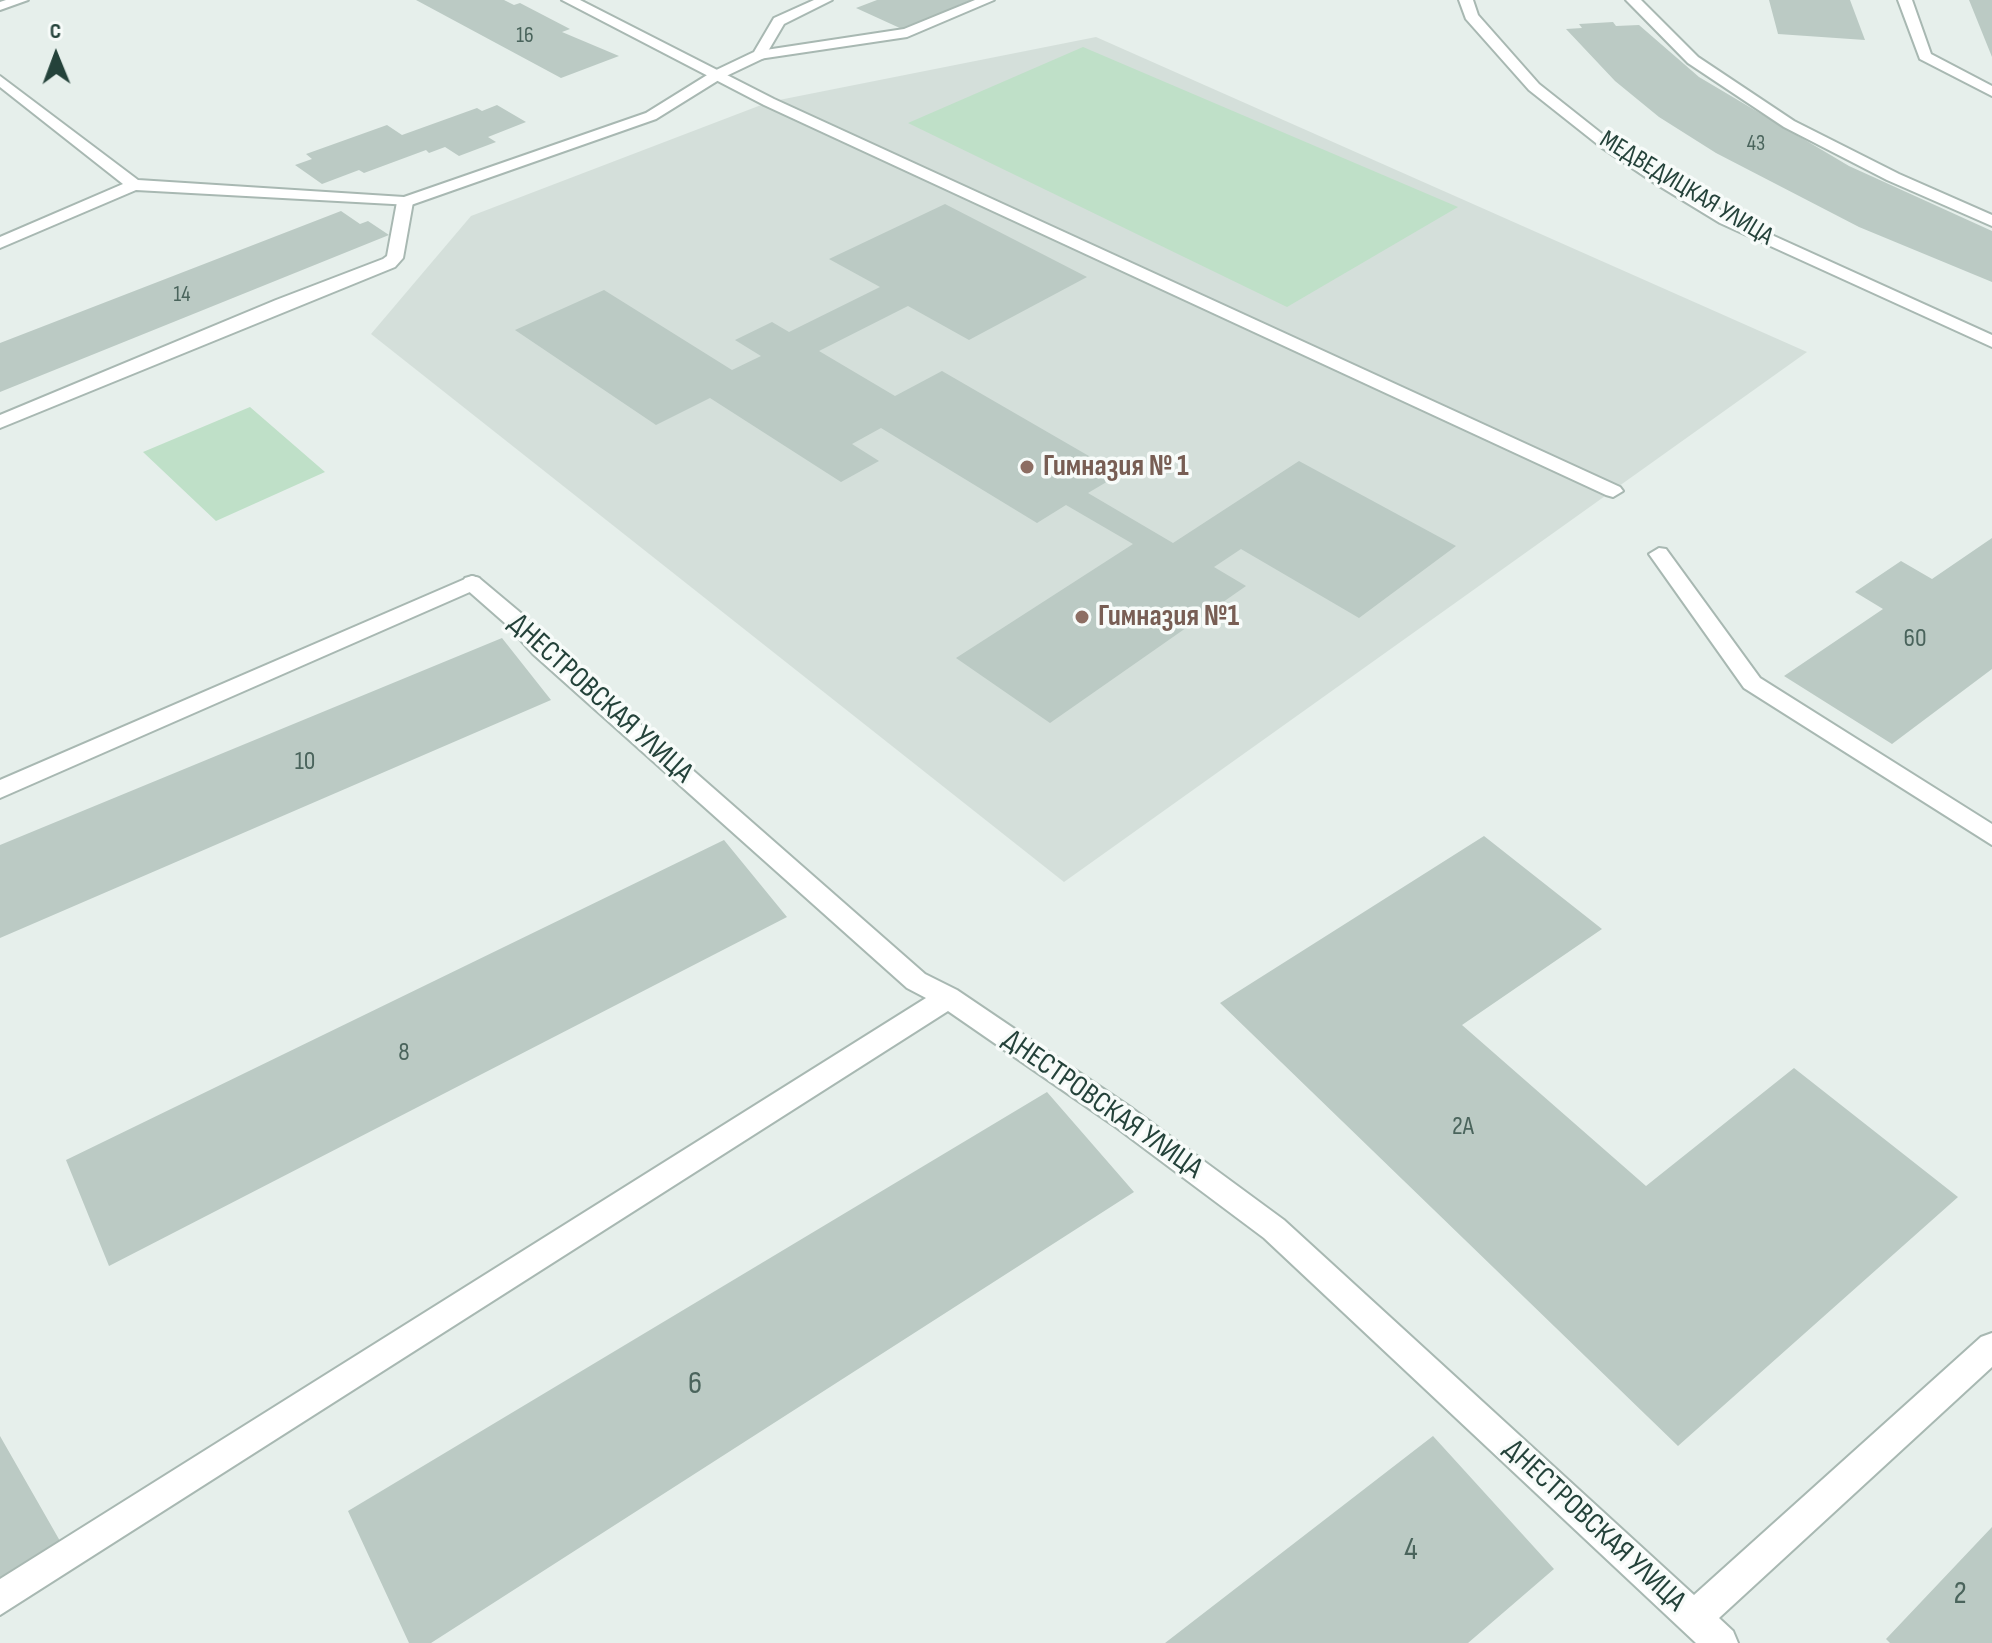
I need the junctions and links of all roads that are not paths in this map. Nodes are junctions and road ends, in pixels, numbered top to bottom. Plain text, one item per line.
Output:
1 (21, 0) edge
2 (569, 0) edge
3 (825, 0) edge
4 (987, 0) edge
5 (1466, 0) edge
6 (1633, 0) edge
7 (1905, 0) edge
8 (0, 6) edge
9 (759, 55) junction
10 (717, 75) junction
11 (0, 80) edge
12 (1992, 92) edge
13 (134, 185) junction
14 (405, 202) junction
15 (1992, 221) edge
16 (0, 243) edge
17 (1992, 342) edge
18 (0, 422) edge
19 (1613, 491) dead end
20 (1659, 554) dead end
21 (0, 790) edge
22 (1992, 836) edge
23 (948, 997) junction
24 (1992, 1347) edge
25 (0, 1598) edge
26 (1694, 1618) junction
27 (1721, 1643) edge

1 - 8 street
2 - 10 street
3 - 9 street
4 - 9 street
5 - 17 street, МЕДВЕДИЦКАЯ УЛИЦА
6 - 15 street
7 - 12 street
9 - 10 street
10 - 14 street
10 - 19 street
11 - 13 street
13 - 14 street
13 - 16 street
14 - 18 street
20 - 22 street
21 - 23 street, ДНЕСТРОВСКАЯ УЛИЦА
23 - 25 street
23 - 26 street, ДНЕСТРОВСКАЯ УЛИЦА
24 - 26 street
26 - 27 street, ДНЕСТРОВСКАЯ УЛИЦА

